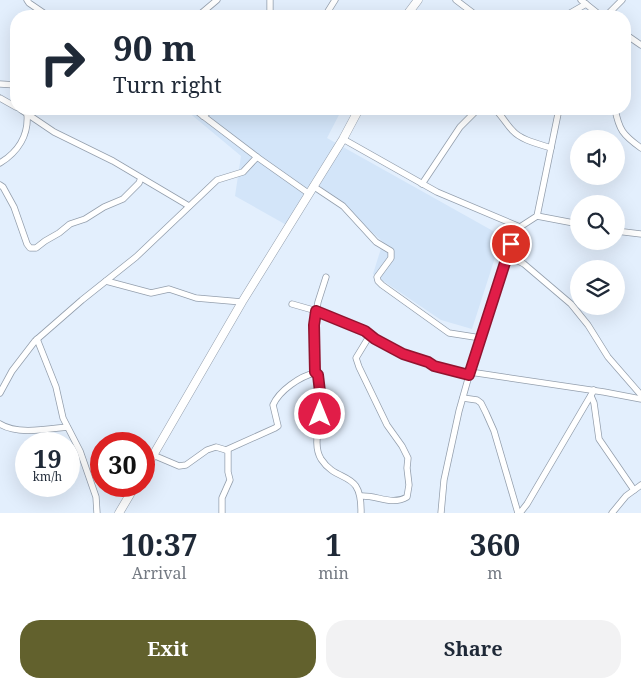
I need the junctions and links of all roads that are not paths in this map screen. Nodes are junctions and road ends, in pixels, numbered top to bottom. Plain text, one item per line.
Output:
1 (27, 0) edge
2 (217, 0) edge
3 (456, 0) edge
4 (622, 0) edge
5 (583, 2) edge
6 (39, 10) edge
7 (205, 10) edge
8 (469, 10) edge
9 (573, 10) edge
10 (593, 10) edge
11 (612, 10) edge
12 (27, 115) edge
13 (30, 115) edge
14 (356, 115) edge
15 (472, 115) edge
16 (501, 115) edge
17 (557, 115) edge
18 (616, 115) edge
19 (203, 116) edge
20 (343, 139) junction
21 (551, 148) junction
22 (641, 148) edge
23 (257, 157) junction
24 (0, 164) edge
25 (141, 178) junction
26 (422, 184) junction
27 (0, 186) edge
28 (311, 190) junction
29 (188, 206) junction
30 (537, 216) junction
31 (570, 222) edge
32 (520, 227) junction
33 (625, 232) edge
34 (641, 234) edge
35 (506, 255) junction
36 (326, 277) dead end
37 (106, 280) junction
38 (242, 302) junction
39 (292, 304) dead end
40 (316, 311) junction
41 (370, 335) junction
42 (481, 338) junction
43 (37, 339) junction
44 (315, 372) junction
45 (470, 374) junction
46 (593, 393) junction
47 (0, 394) edge
48 (641, 395) edge
49 (463, 398) junction
50 (641, 400) edge
51 (0, 424) edge
52 (67, 426) junction
53 (226, 450) junction
54 (155, 452) edge
55 (155, 456) edge
56 (638, 488) edge
57 (361, 496) junction
58 (128, 497) edge
59 (97, 513) edge
60 (119, 513) edge
61 (222, 513) edge
62 (361, 513) edge
63 (441, 513) edge
64 (519, 513) edge
65 (612, 513) edge

1 - 6 street
2 - 7 street
3 - 8 street
4 - 11 street
5 - 9 street
5 - 10 street
12 - 24 street
13 - 25 street
14 - 20 street
15 - 26 street
16 - 21 street
17 - 21 street
18 - 22 street
19 - 23 street
20 - 26 street
20 - 28 street
21 - 30 street
23 - 28 street
23 - 29 street
25 - 27 street
25 - 29 street
26 - 32 street
28 - 38 street
28 - 42 street
29 - 37 street
30 - 31 street
30 - 32 street
32 - 35 street
33 - 34 street
35 - 42 street
35 - 48 street
36 - 40 street
37 - 38 street
37 - 43 street
38 - 54 street
39 - 40 street
40 - 41 street
40 - 44 street
41 - 45 street
41 - 57 street
42 - 45 street
43 - 47 street
43 - 52 street
44 - 53 street
44 - 57 street
45 - 46 street
45 - 49 street
46 - 50 street
46 - 56 street
46 - 64 street
49 - 63 street
49 - 64 street
51 - 52 street
52 - 59 street
53 - 55 street
53 - 61 street
56 - 65 street
57 - 62 street
58 - 60 street

